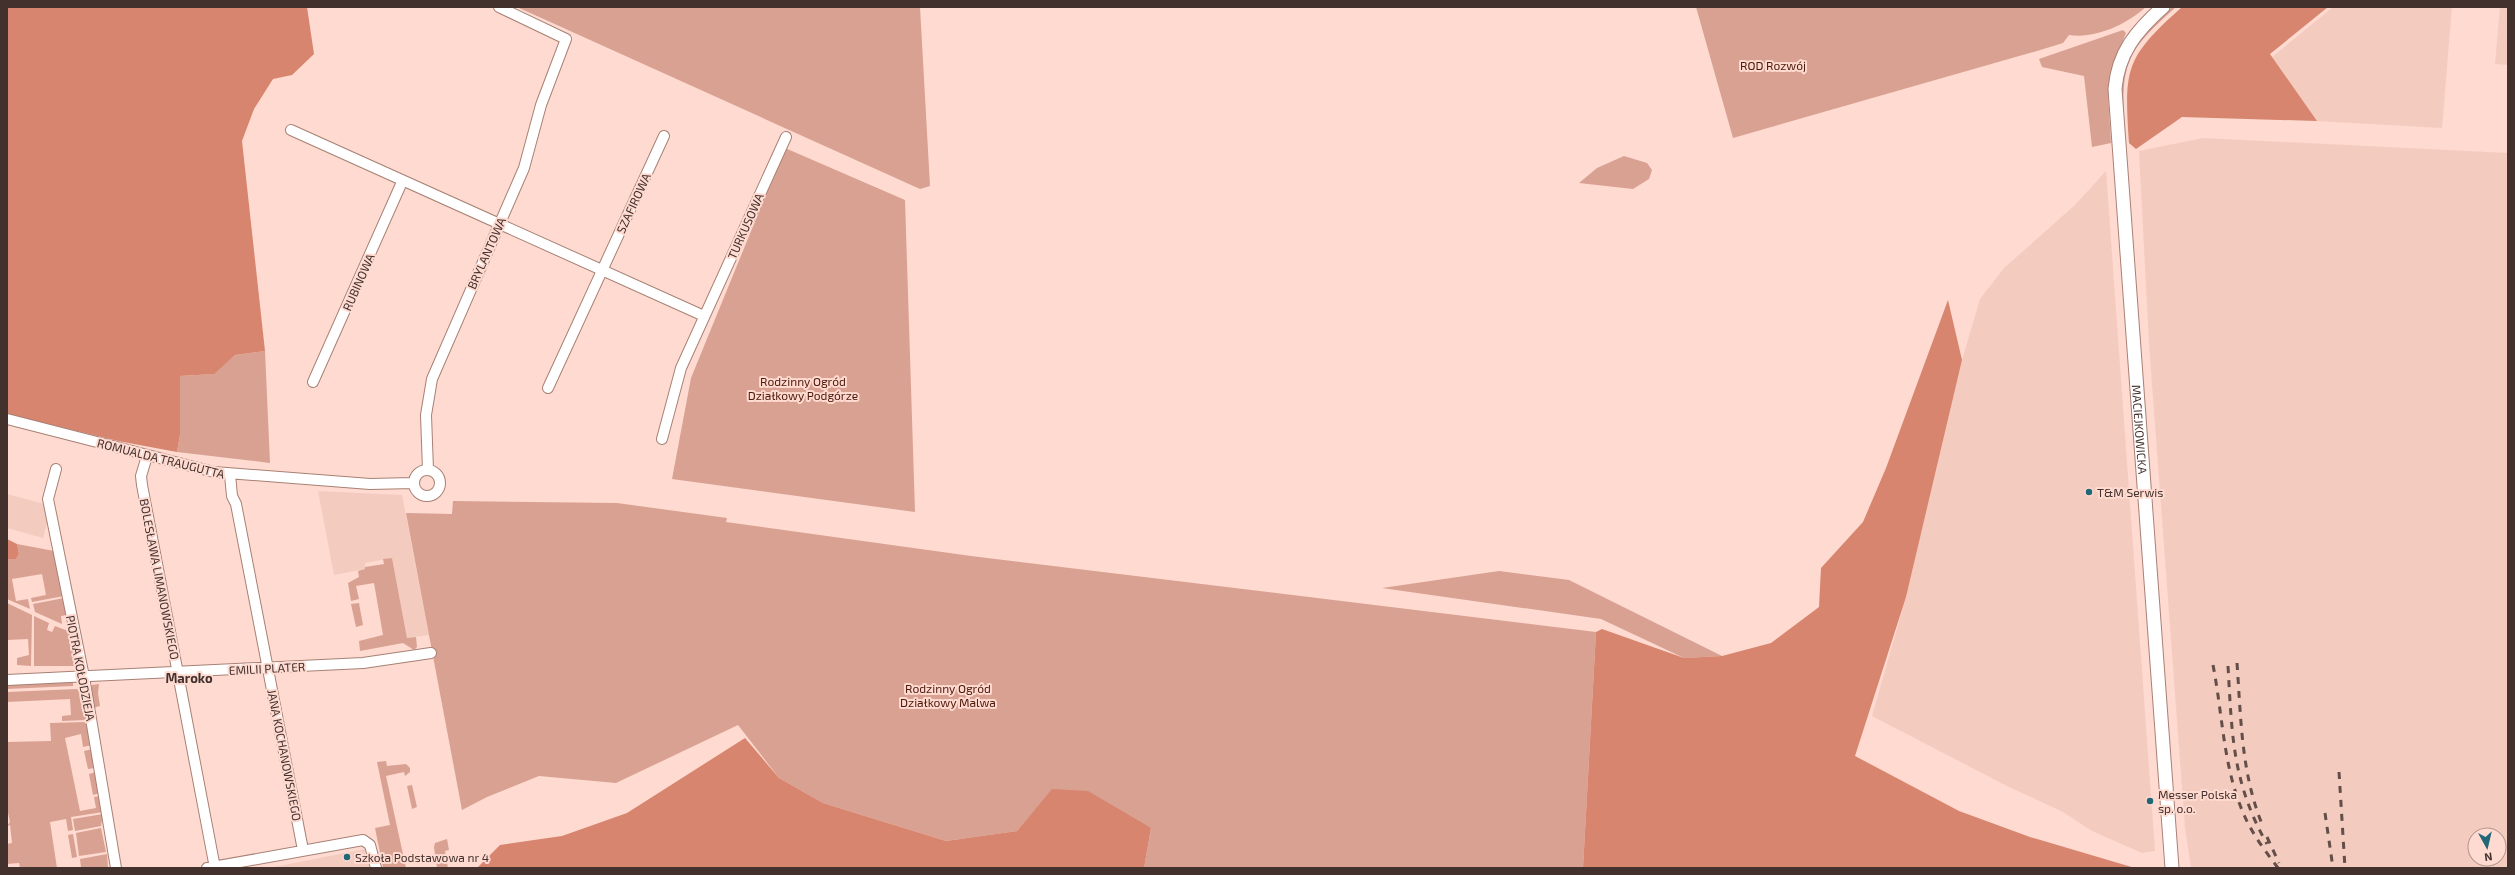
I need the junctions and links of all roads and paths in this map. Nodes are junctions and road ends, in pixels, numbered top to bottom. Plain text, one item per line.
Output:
1 (499, 7) edge
2 (2163, 7) edge
3 (291, 130) dead end
4 (664, 136) dead end
5 (786, 137) dead end
6 (402, 182) junction
7 (499, 225) junction
8 (602, 270) junction
9 (704, 316) junction
10 (313, 382) dead end
11 (548, 388) dead end
12 (7, 419) edge
13 (662, 439) dead end
14 (147, 456) junction
15 (56, 469) dead end
16 (428, 470) junction
17 (230, 475) junction
18 (413, 483) junction
19 (431, 653) dead end
20 (268, 669) junction
21 (178, 672) junction
22 (84, 677) junction
23 (7, 680) edge
24 (303, 850) junction
25 (116, 868) edge
26 (212, 868) edge
27 (376, 868) edge
28 (2172, 868) edge

1 - 7 street, BRYLANTOWA
2 - 28 street, MACIEJKOWICKA
3 - 6 street
4 - 8 street, SZAFIROWA
5 - 9 street, TURKUSOWA
6 - 7 street
6 - 10 street, RUBINOWA
7 - 8 street
7 - 16 street, BRYLANTOWA
8 - 9 street
8 - 11 street, SZAFIROWA
9 - 13 street, TURKUSOWA
12 - 14 street, ROMUALDA TRAUGUTTA
14 - 17 street, ROMUALDA TRAUGUTTA
14 - 21 street, BOLESŁAWA LIMANOWSKIEGO
15 - 22 street, PIOTRA KOŁODZIEJA
16 - 18 street
16 - 18 street
17 - 18 street, ROMUALDA TRAUGUTTA
17 - 20 street, JANA KOCHANOWSKIEGO
19 - 20 street, EMILII PLATER
20 - 21 street, EMILII PLATER
20 - 24 street, JANA KOCHANOWSKIEGO
21 - 22 street, EMILII PLATER
21 - 26 street, BOLESŁAWA LIMANOWSKIEGO
22 - 23 street, EMILII PLATER
22 - 25 street, PIOTRA KOŁODZIEJA
24 - 26 street
24 - 27 street

